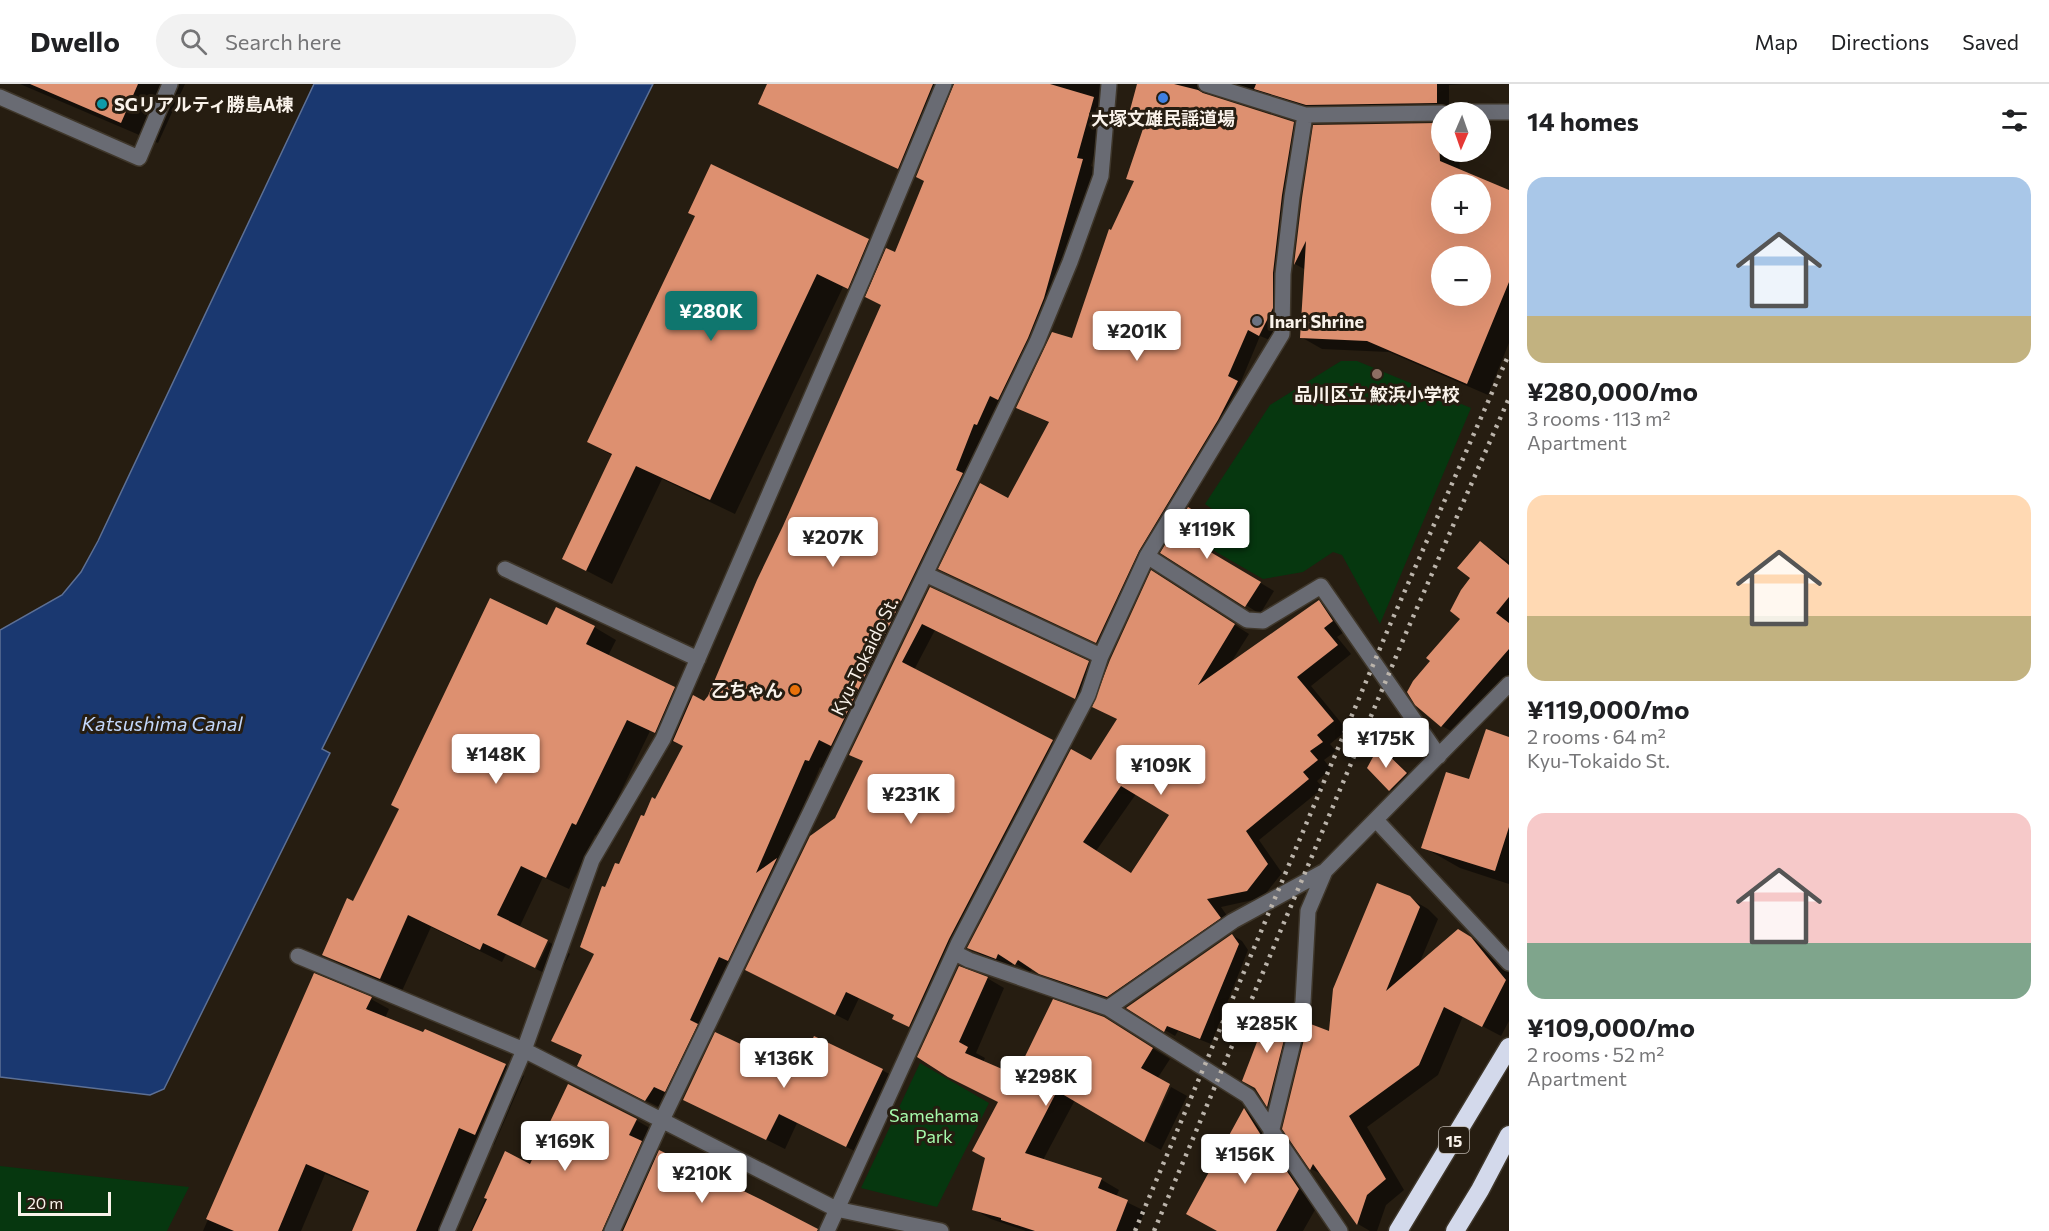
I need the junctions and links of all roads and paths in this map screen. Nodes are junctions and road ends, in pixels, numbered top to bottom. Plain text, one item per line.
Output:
1 (170, 84) edge
2 (944, 84) edge
3 (1109, 84) edge
4 (1206, 84) edge
5 (0, 97) edge
6 (1491, 112) edge
7 (1509, 112) edge
8 (1431, 113) edge
9 (1305, 115) junction
10 (1147, 556) junction
11 (505, 569) dead end
12 (925, 574) junction
13 (1101, 656) junction
14 (698, 659) junction
15 (1509, 684) edge
16 (1439, 756) junction
17 (1376, 820) junction
18 (1325, 871) junction
19 (955, 953) junction
20 (298, 956) dead end
21 (1509, 963) edge
22 (1108, 1008) junction
23 (1509, 1047) edge
24 (525, 1050) junction
25 (662, 1120) junction
26 (1271, 1133) junction
27 (1509, 1135) edge
28 (836, 1209) junction
29 (447, 1231) edge
30 (612, 1231) edge
31 (827, 1231) edge
32 (942, 1231) edge
33 (1340, 1231) edge
34 (1398, 1231) edge
35 (1455, 1231) edge

1 - 5 street
2 - 14 street
3 - 12 street, Kyu-Tokaido St.
4 - 9 street
6 - 7 street
8 - 9 street
9 - 10 street
10 - 13 street
10 - 16 street
11 - 14 street
12 - 13 street
12 - 25 street, Kyu-Tokaido St.
13 - 19 street
14 - 24 street
15 - 16 street
16 - 17 street
17 - 18 street
17 - 21 street
18 - 22 street
18 - 26 street
19 - 22 street
19 - 28 street
20 - 24 street
22 - 26 street
23 - 34 highway, 15
24 - 25 street
24 - 29 street
25 - 28 street
25 - 30 street, Kyu-Tokaido St.
26 - 33 street
27 - 35 highway
28 - 31 street
28 - 32 street

